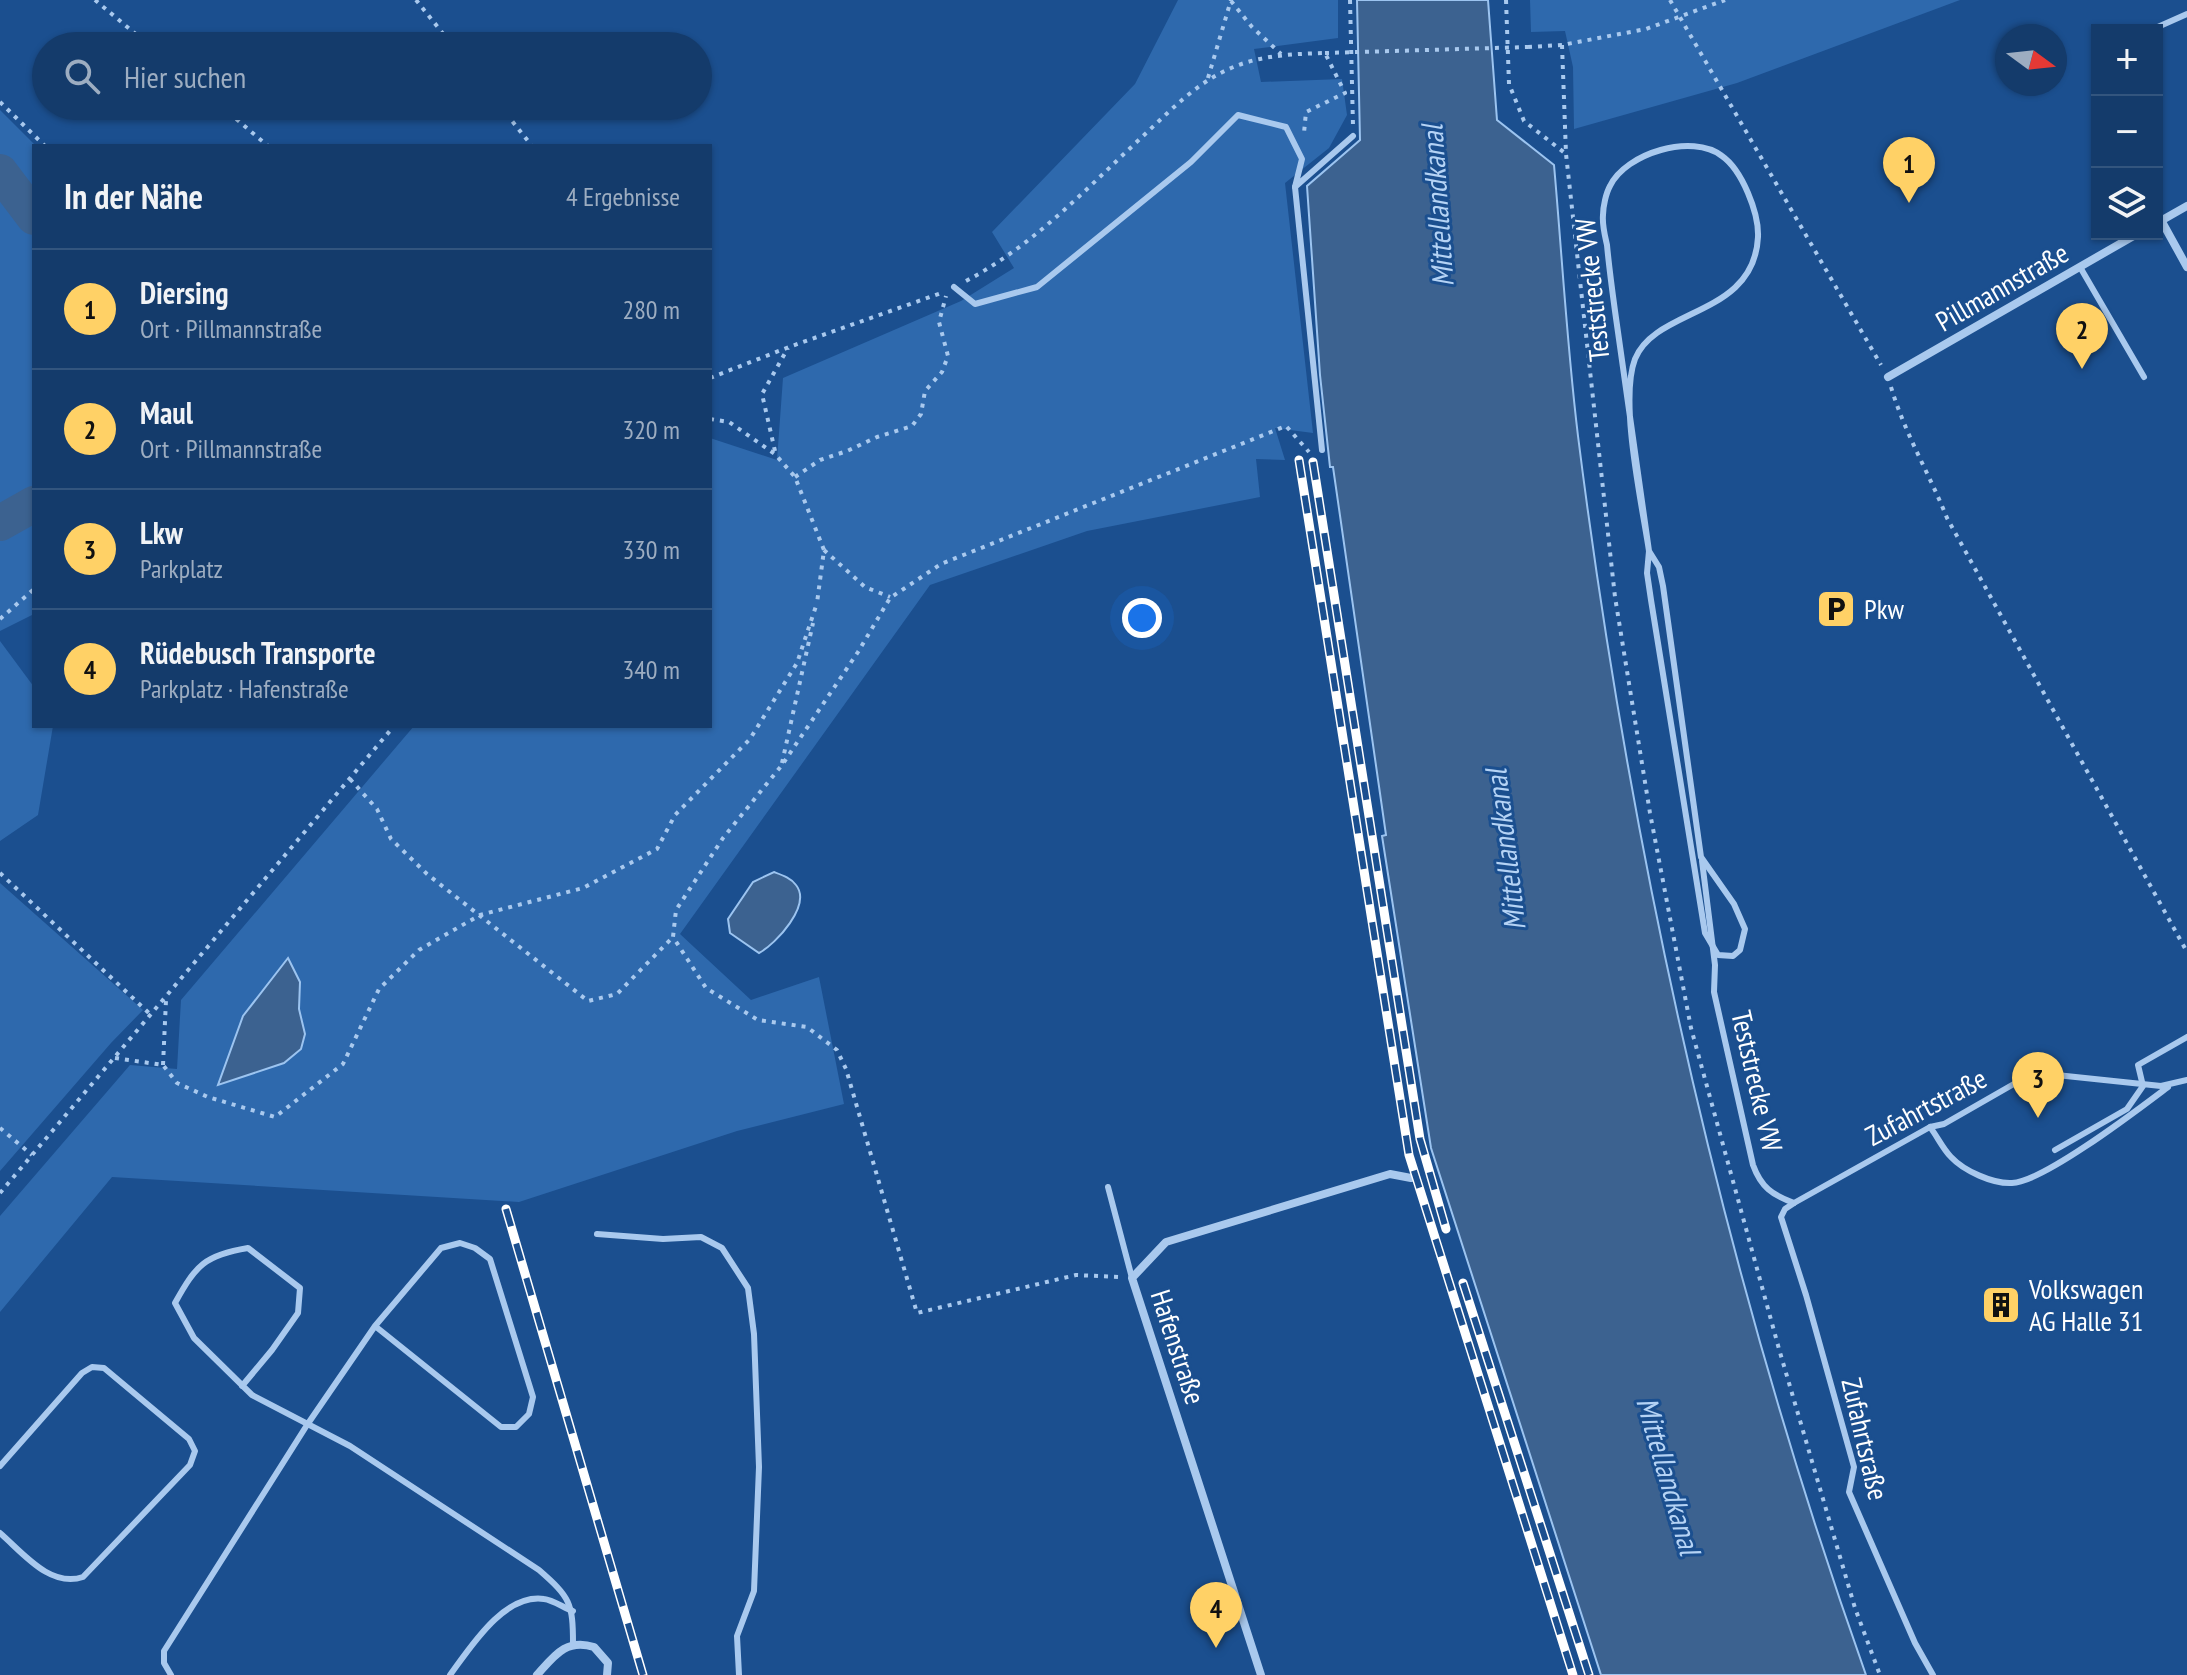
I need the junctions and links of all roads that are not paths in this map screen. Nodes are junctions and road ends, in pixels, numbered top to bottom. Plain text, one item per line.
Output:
1 (2187, 14) edge
2 (2163, 25) edge
3 (1353, 136) road end
4 (1295, 187) junction
5 (2187, 206) edge
6 (2163, 220) edge
7 (2163, 228) edge
8 (2127, 240) edge
9 (2080, 267) junction
10 (2187, 267) edge
11 (951, 289) road end
12 (1888, 377) road end
13 (2144, 377) dead end
14 (1322, 450) dead end
15 (1649, 551) junction
16 (1701, 857) junction
17 (1713, 948) junction
18 (2187, 1037) edge
19 (2187, 1073) edge
20 (2187, 1080) edge
21 (2173, 1084) junction
22 (2143, 1086) junction
23 (1930, 1127) junction
24 (2055, 1150) dead end
25 (1411, 1178) dead end
26 (1108, 1187) dead end
27 (1794, 1203) junction
28 (597, 1234) dead end
29 (1132, 1278) junction
30 (375, 1326) junction
31 (242, 1386) junction
32 (307, 1425) junction
33 (0, 1466) edge
34 (0, 1533) edge
35 (573, 1611) junction
36 (573, 1644) junction
37 (171, 1675) edge
38 (450, 1675) edge
39 (537, 1675) edge
40 (607, 1675) edge
41 (739, 1675) edge
42 (1261, 1675) edge
43 (1933, 1675) edge

1 - 2 lane
3 - 4 lane
4 - 11 lane
4 - 14 lane
5 - 6 street
7 - 10 street
8 - 9 street, Pillmannstraße
9 - 12 street, Pillmannstraße
9 - 13 lane
15 - 15 lane, Teststrecke VW
15 - 16 lane, Teststrecke VW
15 - 17 lane, Teststrecke VW
16 - 17 lane, Teststrecke VW
16 - 17 lane, Teststrecke VW
17 - 27 lane, Teststrecke VW
18 - 22 lane
19 - 21 lane
20 - 21 lane
21 - 22 lane, Zufahrtstraße
21 - 23 lane
22 - 23 lane, Zufahrtstraße
22 - 24 lane
23 - 27 lane, Zufahrtstraße
25 - 29 street, Hafenstraße
26 - 29 lane
27 - 43 lane, Zufahrtsraße
28 - 41 lane
29 - 42 street, Hafenstraße
30 - 30 lane
30 - 32 lane
31 - 31 lane
31 - 32 lane
32 - 35 lane
32 - 37 lane
33 - 34 lane
35 - 36 lane
35 - 38 lane
36 - 39 street
36 - 40 street

